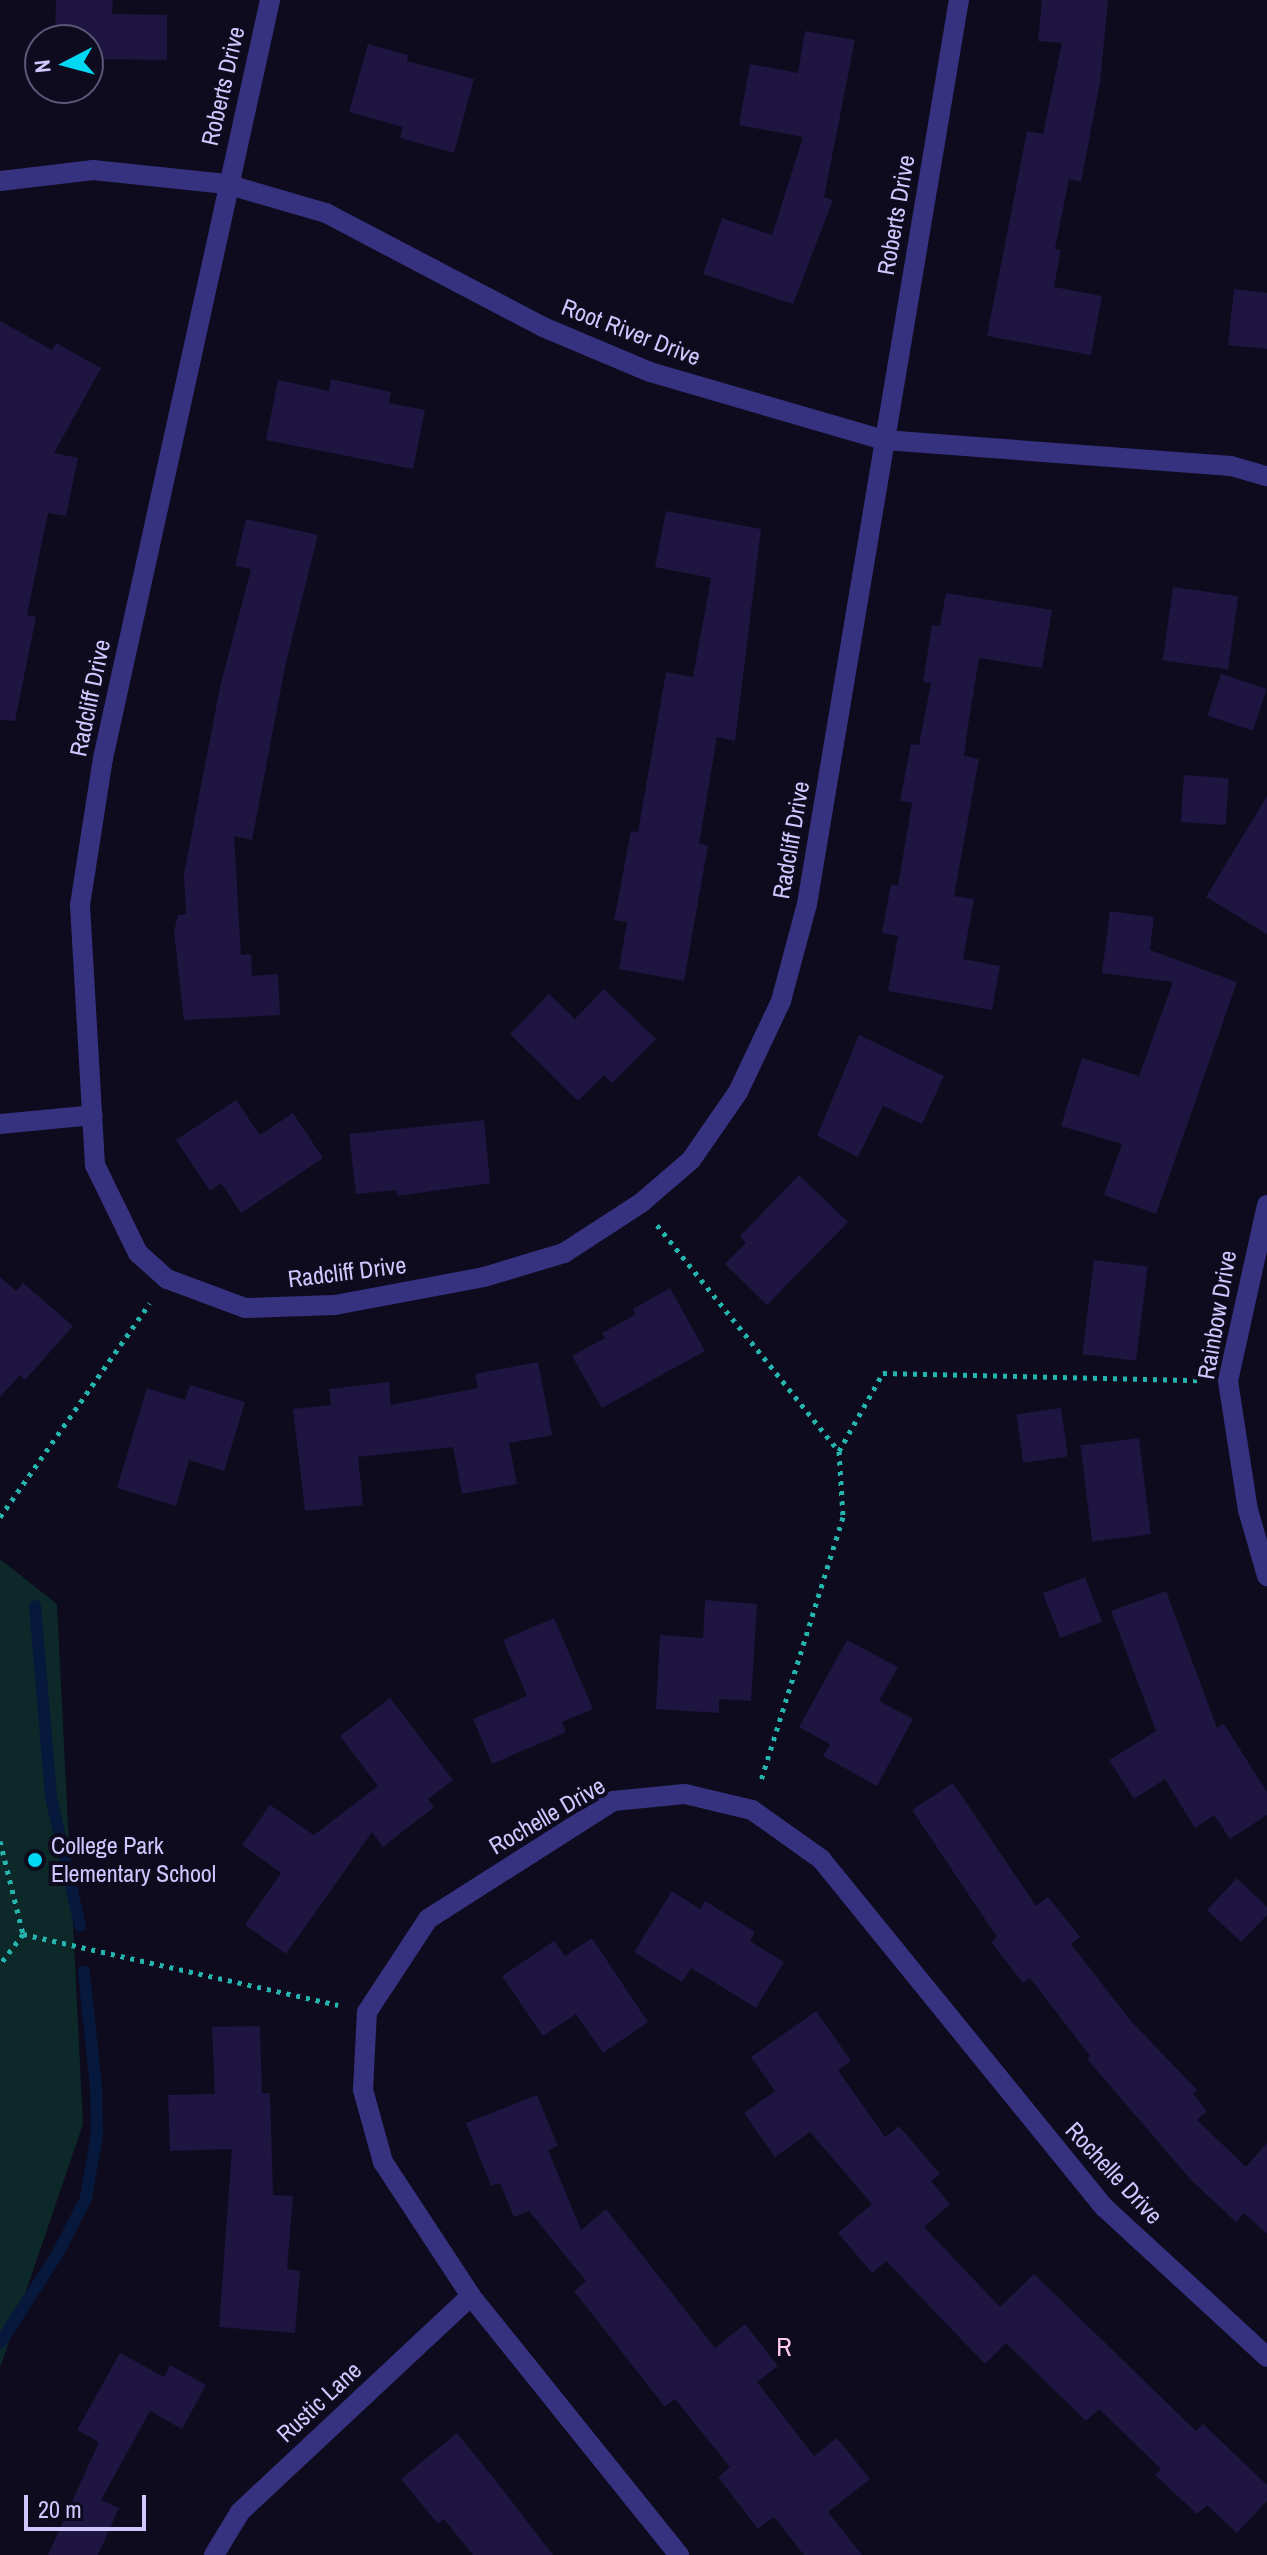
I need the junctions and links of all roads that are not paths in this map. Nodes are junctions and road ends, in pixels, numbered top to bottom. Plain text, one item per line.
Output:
1 (270, 0) edge
2 (959, 0) edge
3 (0, 181) edge
4 (226, 184) junction
5 (884, 440) junction
6 (1267, 476) edge
7 (93, 1115) junction
8 (0, 1124) edge
9 (1267, 1205) edge
10 (1267, 1576) edge
11 (471, 2296) junction
12 (1267, 2357) edge
13 (214, 2555) edge
14 (679, 2555) edge

1 - 4 street, Roberts Drive
2 - 5 street, Roberts Drive
3 - 4 street, Root River Drive
4 - 5 street, Root River Drive
4 - 7 street, Radcliff Drive
5 - 6 street, Root River Drive
5 - 7 street, Radcliff Drive
7 - 8 street
9 - 10 street, Rainbow Drive
11 - 12 street, Rochelle Drive
11 - 13 street, Rustic Lane
11 - 14 street

